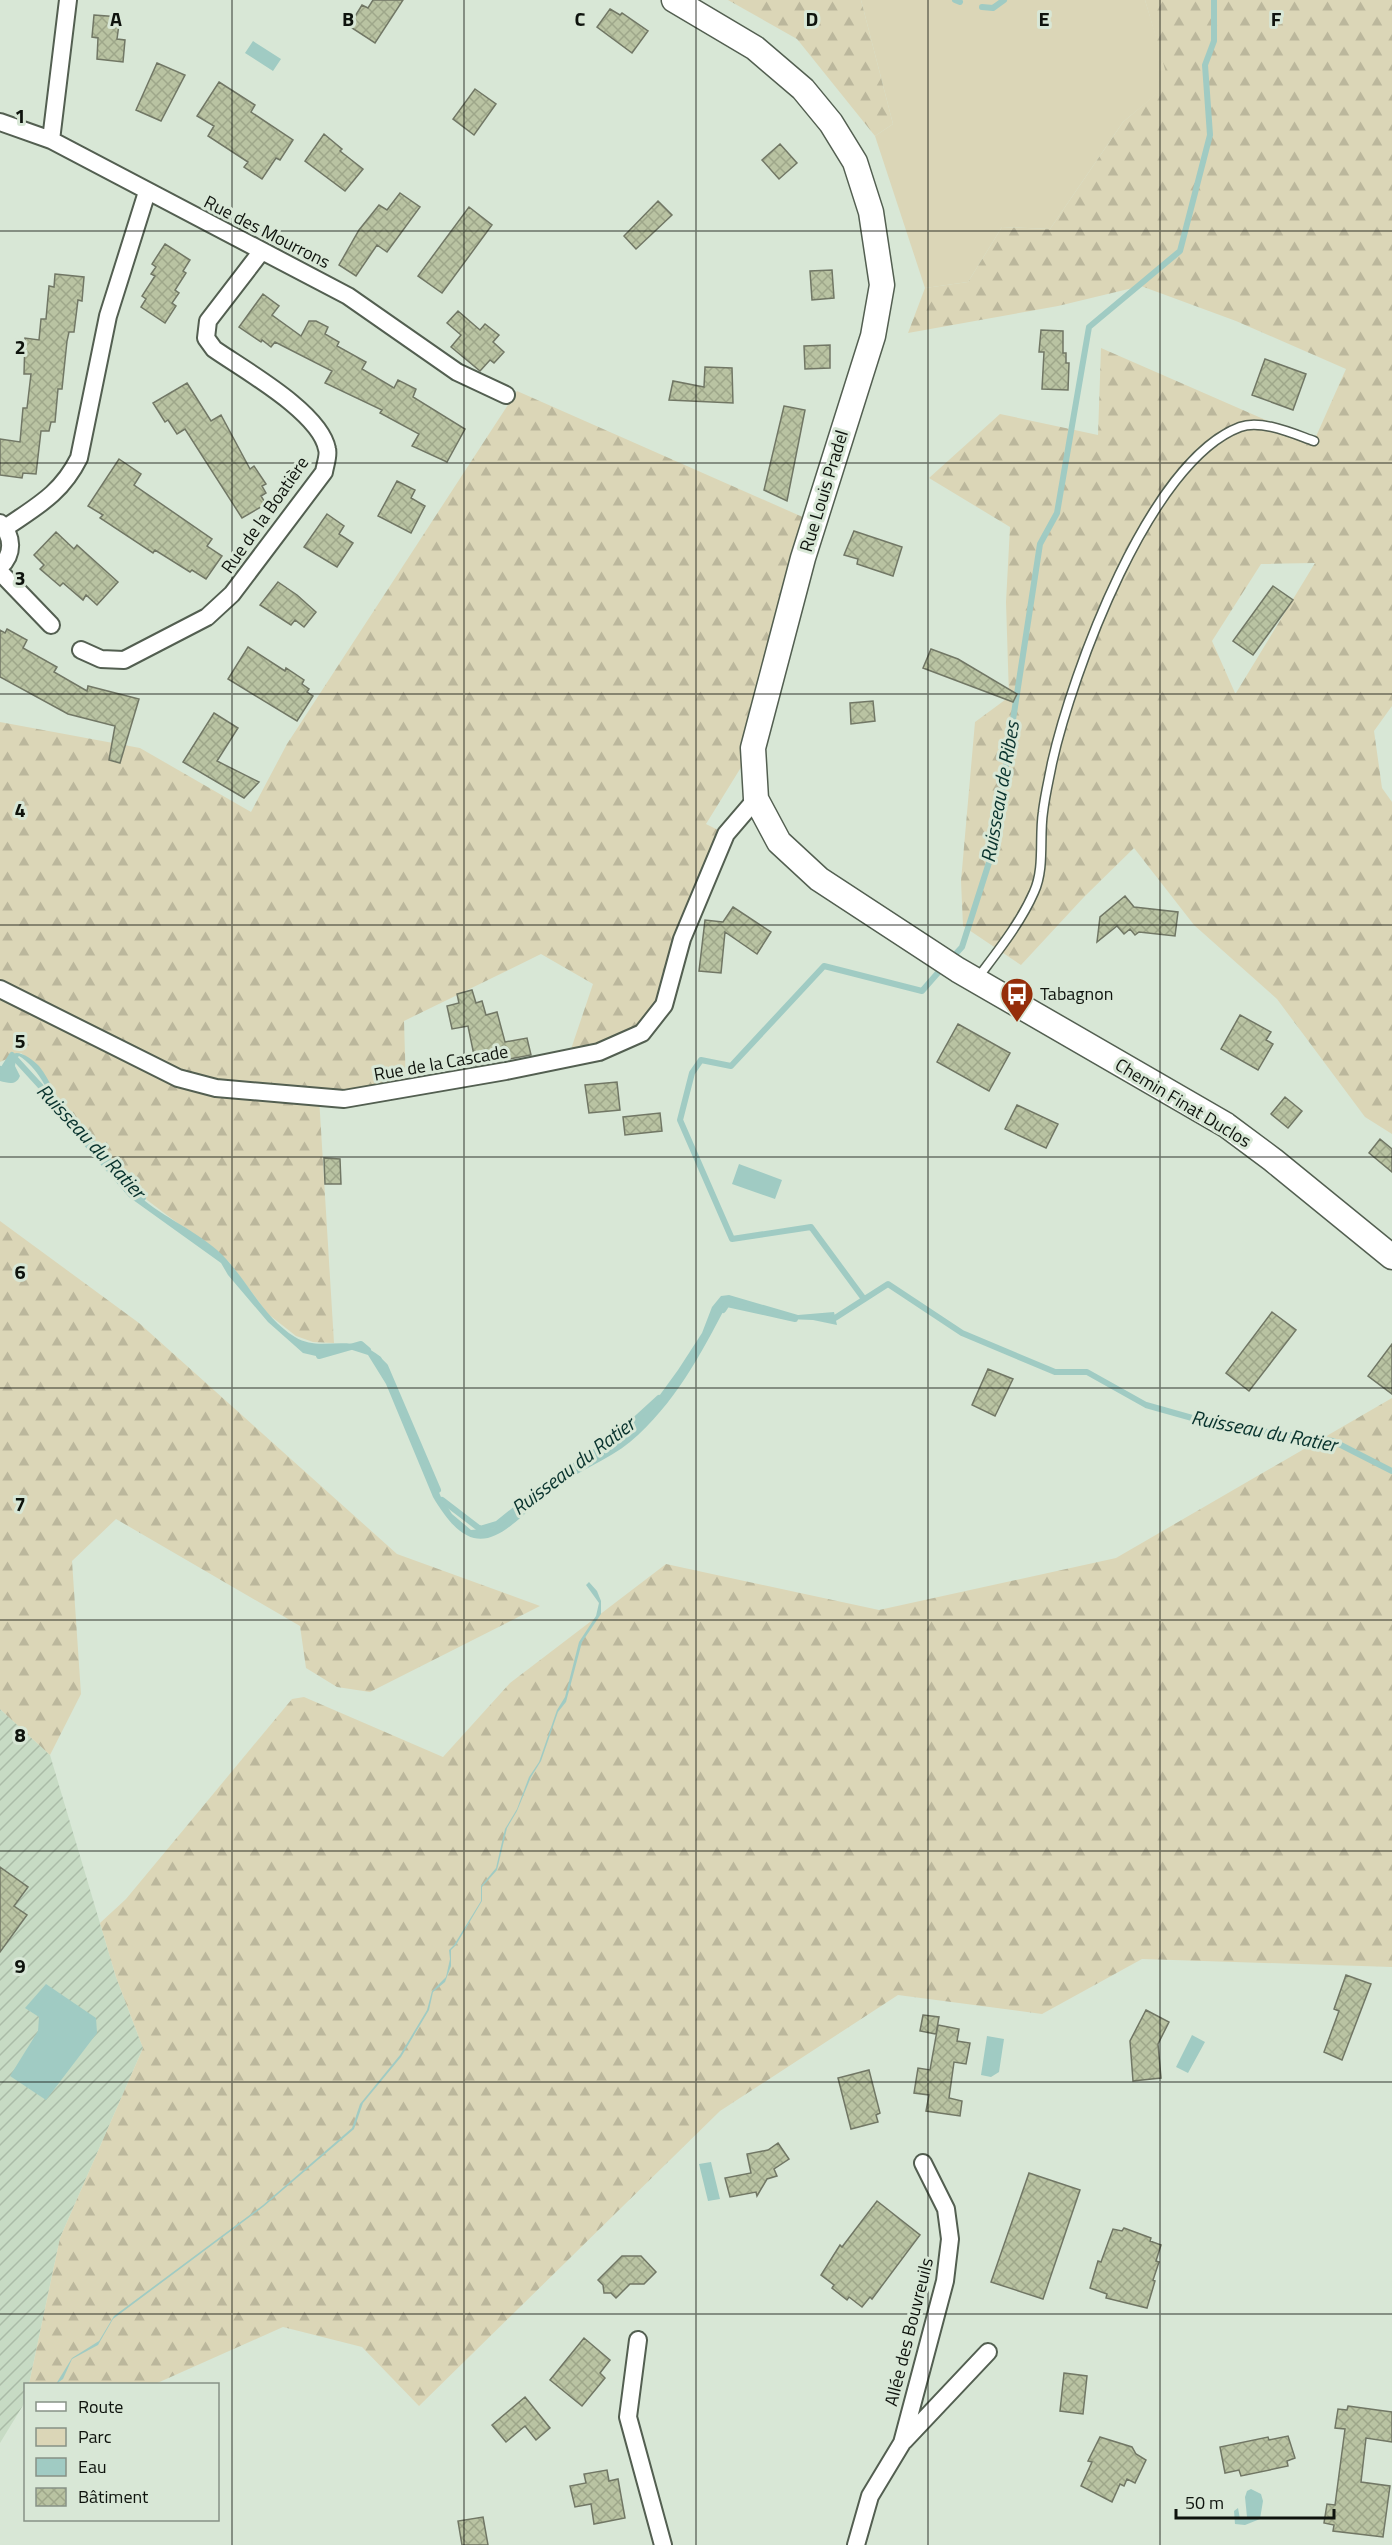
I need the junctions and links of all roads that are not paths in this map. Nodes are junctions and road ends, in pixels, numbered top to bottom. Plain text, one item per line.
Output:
1 (68, 0) edge
2 (674, 0) edge
3 (0, 122) edge
4 (51, 140) junction
5 (147, 192) junction
6 (261, 252) junction
7 (506, 395) dead end
8 (1314, 441) dead end
9 (3, 525) edge
10 (0, 567) edge
11 (0, 572) edge
12 (51, 625) dead end
13 (81, 650) dead end
14 (756, 799) junction
15 (967, 976) junction
16 (0, 989) edge
17 (1392, 1257) edge
18 (923, 2163) dead end
19 (638, 2340) dead end
20 (988, 2352) dead end
21 (902, 2443) junction
22 (663, 2545) edge
23 (856, 2545) edge

1 - 4 street
2 - 14 main road, Rue Louis Pradel
3 - 4 street, Rue des Mourrons
4 - 5 street, Rue des Mourrons
5 - 6 street, Rue des Mourrons
5 - 9 street
6 - 7 street, Rue des Mourrons
6 - 13 street, Rue de la Boatière
8 - 15 lane
9 - 10 street
11 - 12 street
14 - 15 main road, Rue Louis Pradel
14 - 16 street, Rue de la Cascade
15 - 17 main road, Chemin Finat Duclos
18 - 21 street, Allée des Bouvreuils
19 - 22 street
20 - 21 street, Allée des Bouvreuils
21 - 23 street, Allée des Bouvreuils

